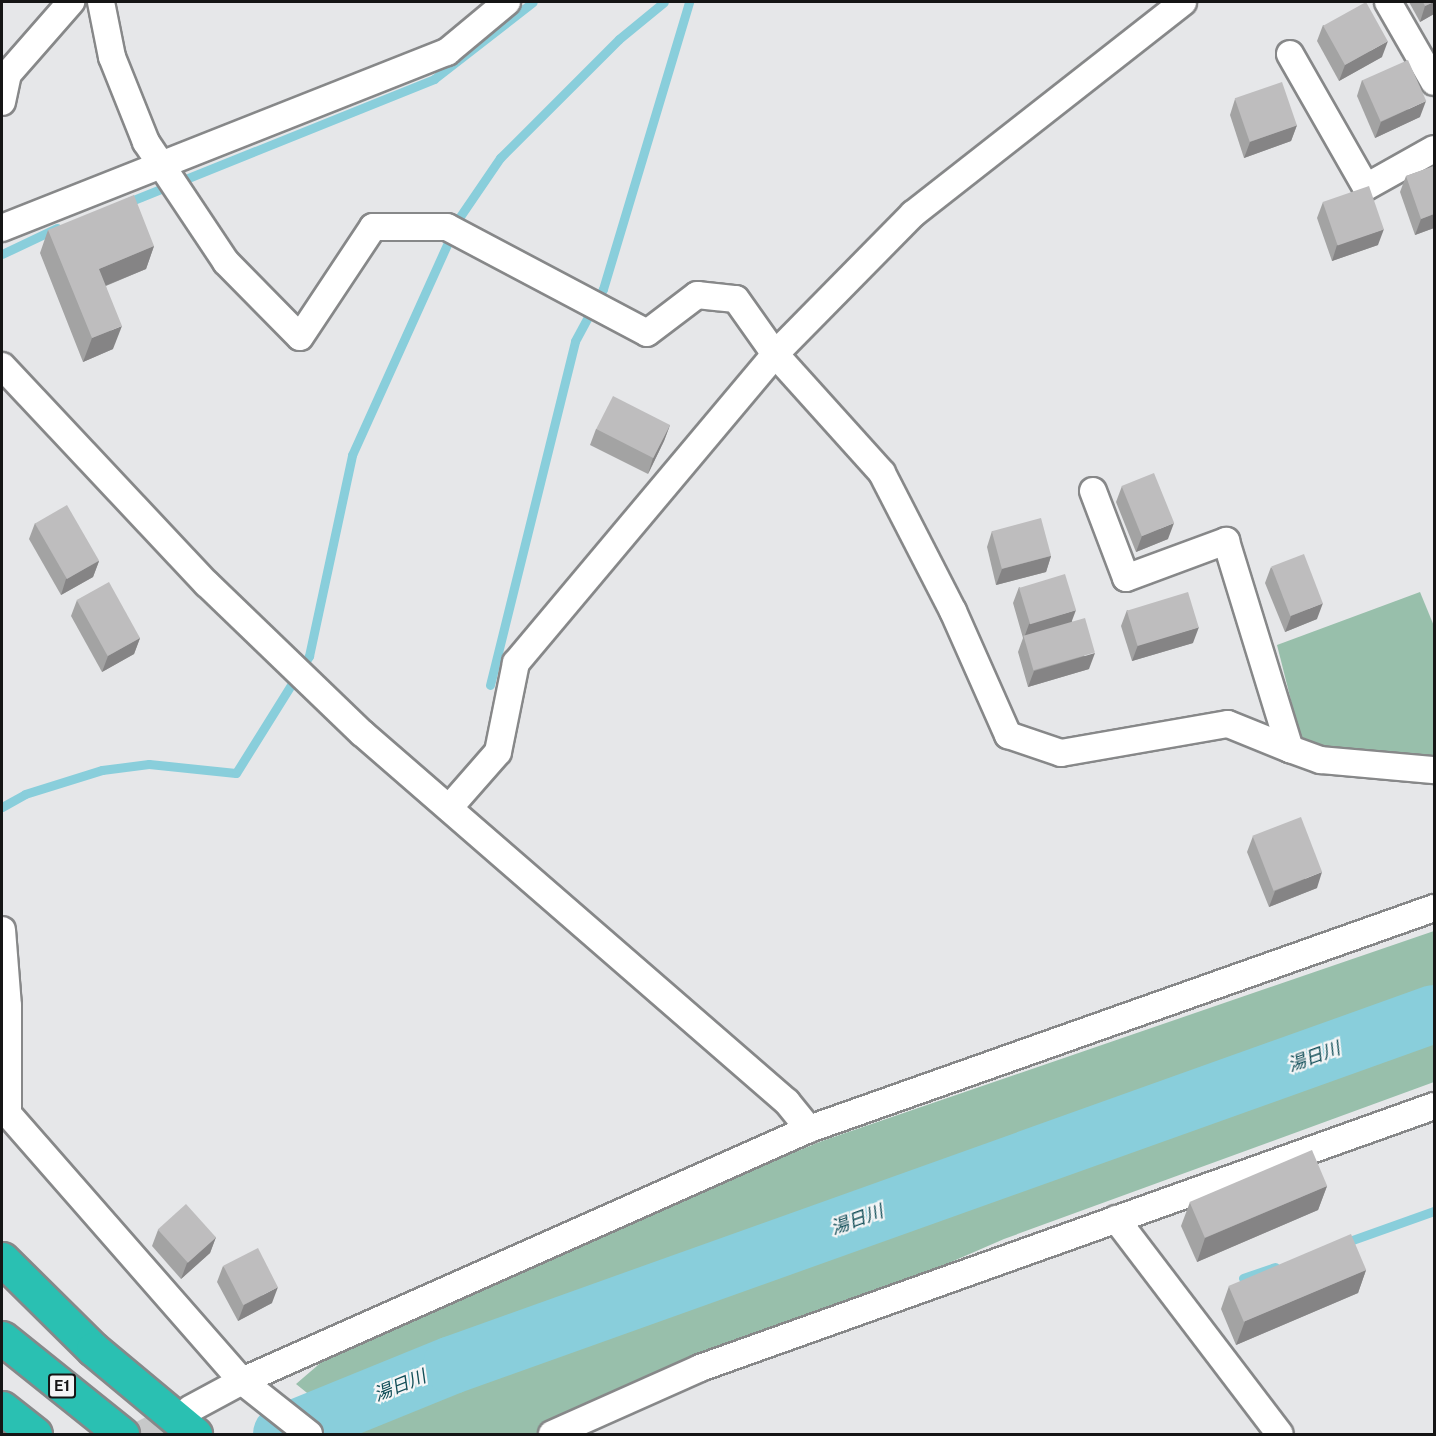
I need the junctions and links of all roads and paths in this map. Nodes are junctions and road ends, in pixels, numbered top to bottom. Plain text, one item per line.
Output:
1 (70, 2) edge
2 (101, 2) edge
3 (507, 2) edge
4 (1184, 2) edge
5 (1388, 2) edge
6 (1290, 54) dead end
7 (1434, 82) edge
8 (2, 102) edge
9 (1434, 149) edge
10 (164, 168) junction
11 (2, 228) edge
12 (775, 354) junction
13 (2, 366) edge
14 (1093, 491) dead end
15 (1290, 749) junction
16 (1434, 770) edge
17 (449, 808) junction
18 (1434, 908) edge
19 (2, 930) edge
20 (1434, 1106) edge
21 (5, 1111) edge
22 (809, 1129) junction
23 (1116, 1219) junction
24 (2, 1259) edge
25 (2, 1338) edge
26 (249, 1386) junction
27 (2, 1408) edge
28 (192, 1425) edge
29 (35, 1434) edge
30 (122, 1434) edge
31 (309, 1434) edge
32 (552, 1434) edge
33 (1280, 1434) edge

1 - 8 street
2 - 10 street
3 - 10 street
4 - 12 street
5 - 7 street
6 - 9 street
10 - 11 street
10 - 12 street
12 - 15 street
12 - 17 street
13 - 17 street
14 - 15 street
15 - 16 street
17 - 22 street
18 - 22 street
19 - 21 street
20 - 23 street
21 - 26 street
22 - 26 street
23 - 32 street
23 - 33 street
24 - 28 highway
25 - 30 highway, E1
26 - 28 street
26 - 31 street
27 - 29 highway

